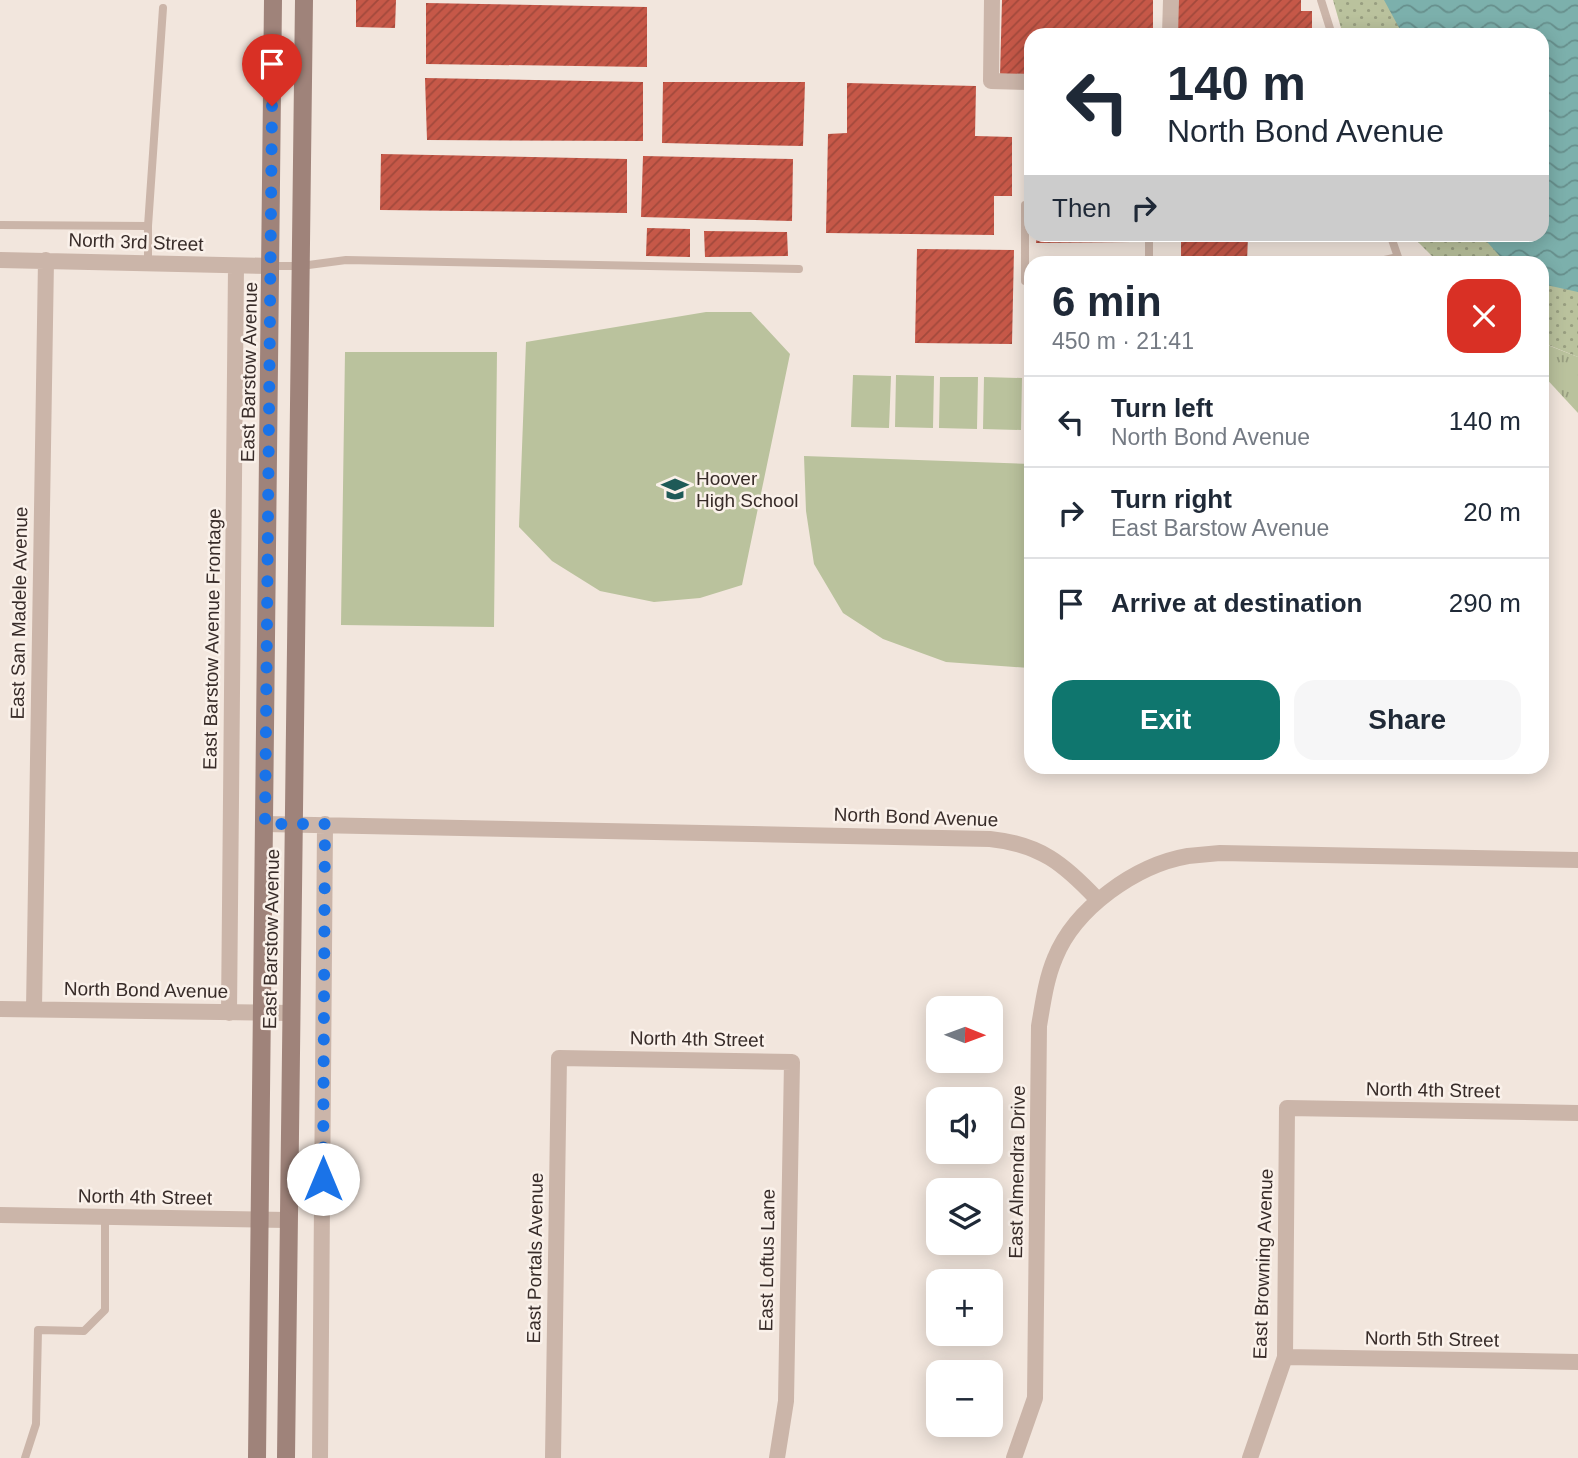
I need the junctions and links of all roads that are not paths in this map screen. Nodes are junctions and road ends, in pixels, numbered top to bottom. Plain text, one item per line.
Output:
1 (273, 0) edge
2 (304, 0) edge
3 (992, 0) edge
4 (1171, 0) edge
5 (1321, 0) edge
6 (163, 8) dead end
7 (1170, 28) edge
8 (1330, 28) edge
9 (1024, 82) edge
10 (0, 225) edge
11 (148, 226) junction
12 (0, 260) edge
13 (46, 260) junction
14 (148, 263) junction
15 (236, 266) junction
16 (271, 266) junction
17 (301, 266) junction
18 (799, 270) dead end
19 (265, 824) junction
20 (294, 824) junction
21 (325, 824) junction
22 (1578, 860) edge
23 (1097, 899) junction
24 (0, 1009) edge
25 (34, 1009) junction
26 (229, 1013) junction
27 (262, 1013) junction
28 (291, 1013) junction
29 (559, 1058) joint
30 (792, 1062) joint
31 (1287, 1108) joint
32 (1578, 1113) edge
33 (0, 1215) edge
34 (105, 1217) junction
35 (260, 1220) junction
36 (288, 1220) junction
37 (1285, 1357) junction
38 (1578, 1362) edge
39 (25, 1458) edge
40 (257, 1458) edge
41 (286, 1458) edge
42 (320, 1458) edge
43 (553, 1458) edge
44 (777, 1458) edge
45 (1014, 1458) edge
46 (1250, 1458) edge

1 - 16 main road, East Barstow Avenue
2 - 17 main road, East Barstow Avenue
3 - 9 street
4 - 7 street
5 - 8 lane
6 - 11 lane
10 - 11 lane
11 - 14 lane
12 - 13 street, North 3rd Street
13 - 14 street, North 3rd Street
13 - 25 street, East San Madele Avenue
14 - 15 street, North 3rd Street
15 - 16 street, North 3rd Street
15 - 26 street, East Barstow Avenue Frontage
16 - 17 lane
16 - 19 main road, East Barstow Avenue
17 - 18 lane
17 - 20 main road, East Barstow Avenue
19 - 20 street, North Bond Avenue
19 - 27 main road, East Barstow Avenue
20 - 21 street, North Bond Avenue
20 - 28 main road, East Barstow Avenue
21 - 23 street, North Bond Avenue
21 - 42 street
22 - 23 street
23 - 45 street, East Almendra Drive
24 - 25 street, North Bond Avenue
25 - 26 street, North Bond Avenue
26 - 27 street, North Bond Avenue
27 - 28 street, North Bond Avenue
27 - 35 main road, East Barstow Avenue
28 - 36 main road, East Barstow Avenue
29 - 30 street, North 4th Street
29 - 43 street, East Portals Avenue
30 - 44 street, East Loftus Lane
31 - 32 street, North 4th Street
31 - 37 street, East Browning Avenue
33 - 34 street, North 4th Street
34 - 35 street, North 4th Street
34 - 39 lane
35 - 36 street, North 4th Street
35 - 40 main road, East Barstow Avenue
36 - 41 main road, East Barstow Avenue
37 - 38 street, North 5th Street
37 - 46 street, East Browning Avenue

